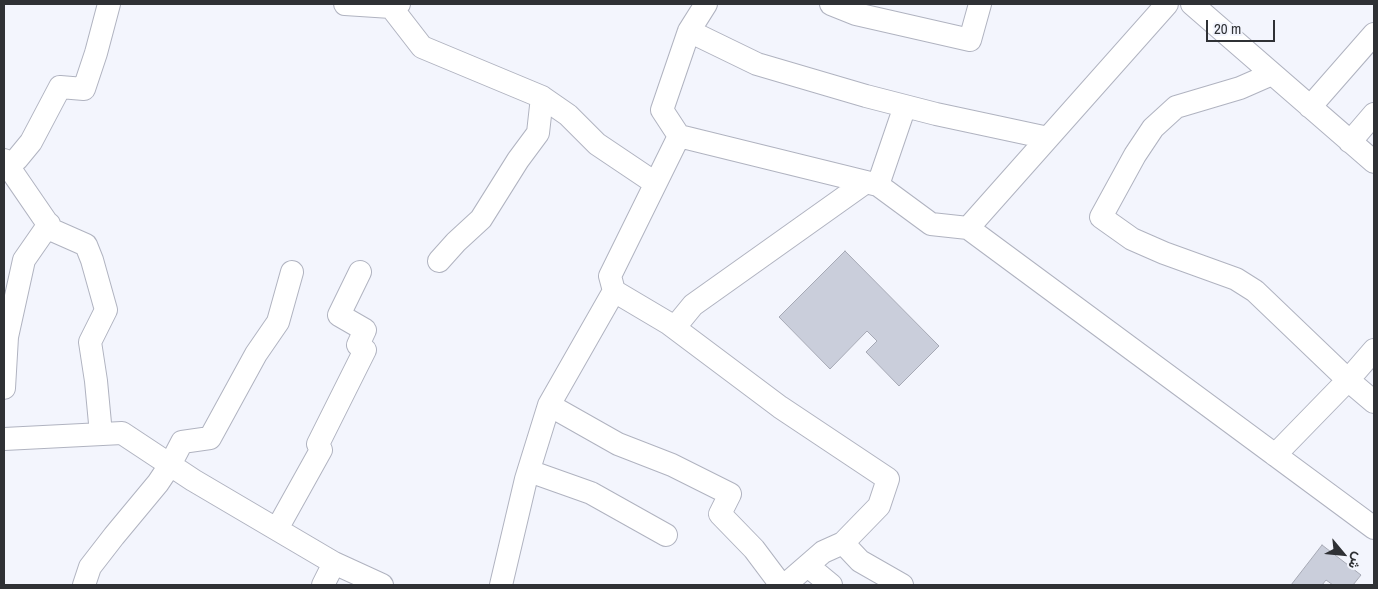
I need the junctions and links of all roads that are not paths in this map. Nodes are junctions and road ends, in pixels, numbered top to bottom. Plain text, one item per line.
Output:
1 (109, 4) edge
2 (345, 4) edge
3 (706, 4) edge
4 (831, 4) edge
5 (980, 4) edge
6 (1167, 4) edge
7 (1192, 4) edge
8 (395, 5) edge
9 (688, 31) junction
10 (1374, 34) edge
11 (1272, 74) junction
12 (542, 97) junction
13 (905, 106) junction
14 (1310, 107) junction
15 (1374, 114) edge
16 (679, 136) junction
17 (1048, 138) junction
18 (1350, 142) junction
19 (1374, 162) edge
20 (6, 163) edge
21 (655, 183) junction
22 (872, 184) junction
23 (49, 224) junction
24 (968, 228) junction
25 (439, 261) dead end
26 (12, 271) edge
27 (292, 272) dead end
28 (360, 272) dead end
29 (614, 291) junction
30 (675, 327) junction
31 (1374, 350) edge
32 (1348, 380) junction
33 (4, 388) edge
34 (1374, 402) edge
35 (549, 405) junction
36 (101, 434) junction
37 (4, 439) edge
38 (1275, 455) junction
39 (170, 465) junction
40 (528, 471) junction
41 (1374, 528) edge
42 (277, 529) junction
43 (666, 535) dead end
44 (843, 543) junction
45 (334, 563) junction
46 (808, 566) junction
47 (84, 585) edge
48 (323, 585) edge
49 (382, 585) edge
50 (501, 585) edge
51 (781, 585) edge
52 (785, 585) edge
53 (831, 585) edge
54 (902, 585) edge

1 - 20 street
2 - 8 street
3 - 9 street
4 - 5 street
6 - 17 street
7 - 11 street
8 - 12 street
9 - 13 street
9 - 16 street
10 - 14 street
11 - 14 street
11 - 32 street
12 - 21 street
12 - 25 street
13 - 17 street
13 - 22 street
14 - 18 street
15 - 18 street
16 - 21 street
16 - 22 street
17 - 24 street
18 - 19 street
20 - 23 street
21 - 29 street
22 - 24 street
22 - 30 street
23 - 26 street
23 - 36 street
24 - 38 street
26 - 33 street
27 - 39 street
28 - 42 street
29 - 30 street
29 - 35 street
30 - 44 street
31 - 32 street
32 - 34 street
32 - 38 street
35 - 40 street
35 - 51 street
36 - 37 street
36 - 39 street
38 - 41 street
39 - 42 street
39 - 47 street
40 - 43 street
40 - 50 street
42 - 45 street
44 - 46 street
44 - 54 street
45 - 48 street
45 - 49 street
46 - 52 street
46 - 53 street

